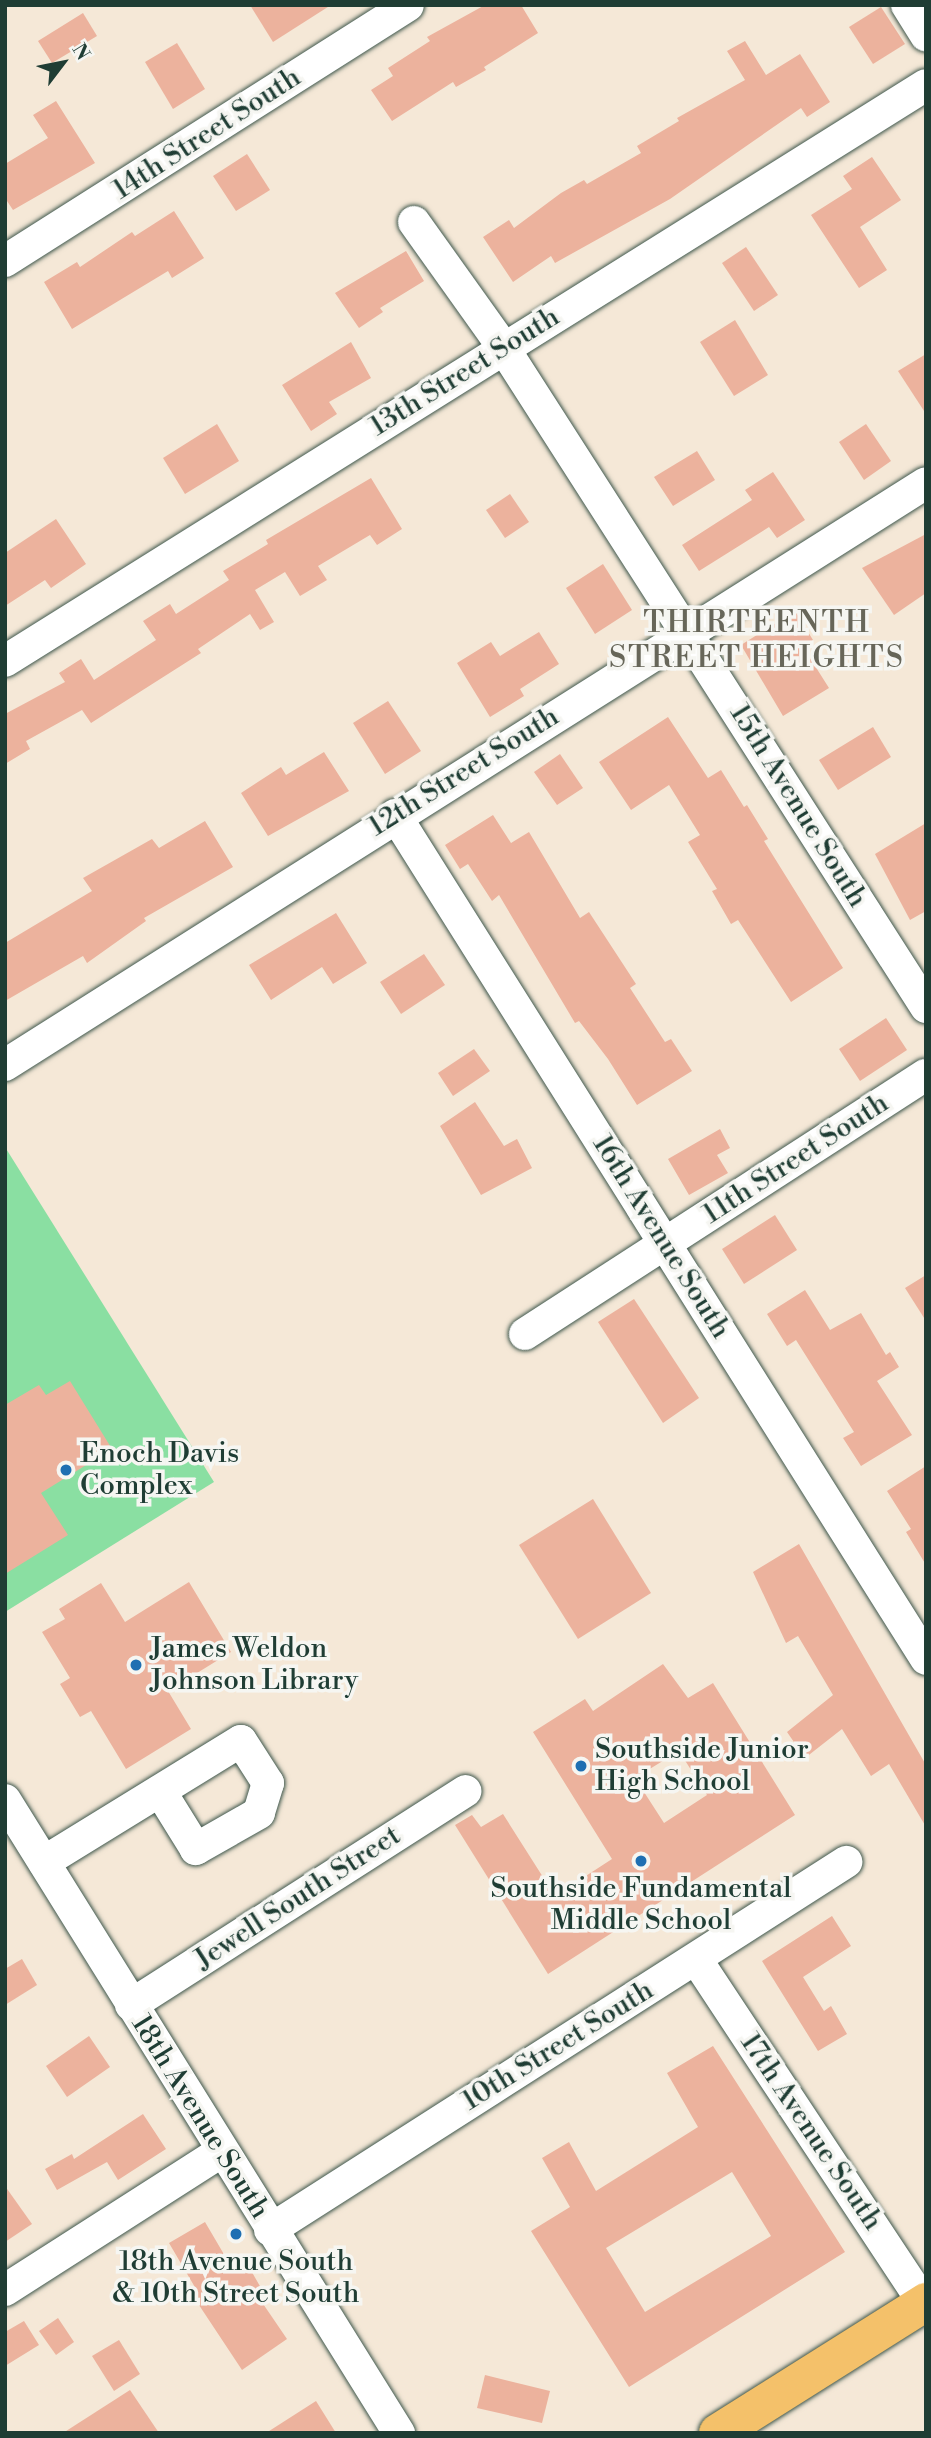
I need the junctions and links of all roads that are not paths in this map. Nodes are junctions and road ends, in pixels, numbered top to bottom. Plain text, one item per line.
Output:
1 (408, 5) edge
2 (907, 5) edge
3 (926, 35) edge
4 (926, 85) edge
5 (414, 222) dead end
6 (5, 261) edge
7 (503, 347) junction
8 (926, 483) edge
9 (688, 633) junction
10 (5, 661) edge
11 (395, 815) junction
12 (926, 1007) edge
13 (5, 1065) edge
14 (926, 1075) edge
15 (666, 1244) junction
16 (524, 1334) dead end
17 (926, 1659) edge
18 (160, 1791) dead end
19 (465, 1791) dead end
20 (5, 1800) edge
21 (44, 1862) junction
22 (846, 1862) dead end
23 (696, 1959) junction
24 (131, 2005) junction
25 (221, 2152) junction
26 (270, 2230) junction
27 (5, 2290) edge
28 (925, 2303) edge
29 (399, 2433) edge
30 (718, 2433) edge

1 - 6 street, 14th Street South
2 - 3 street
4 - 7 street, 13th Street South
5 - 7 street, 15th Avenue South
7 - 9 street, 15th Avenue South
7 - 10 street, 13th Street South
8 - 9 street, 12th Street South
9 - 11 street, 12th Street South
9 - 12 street, 15th Avenue South
11 - 13 street, 12th Street South
11 - 15 street, 16th Avenue South
14 - 15 street, 11th Street South
15 - 16 street, 11th Street South
15 - 17 street, 16th Avenue South
18 - 21 street
19 - 24 street, Jewell South Street
20 - 21 street, 18th Avenue South
21 - 24 street, 18th Avenue South
22 - 23 street, 10th Street South
23 - 26 street, 10th Street South
23 - 28 street, 17th Avenue South
24 - 25 street, 18th Avenue South
25 - 26 street, 18th Avenue South
25 - 27 street
26 - 29 street, 18th Avenue South
28 - 30 main road

